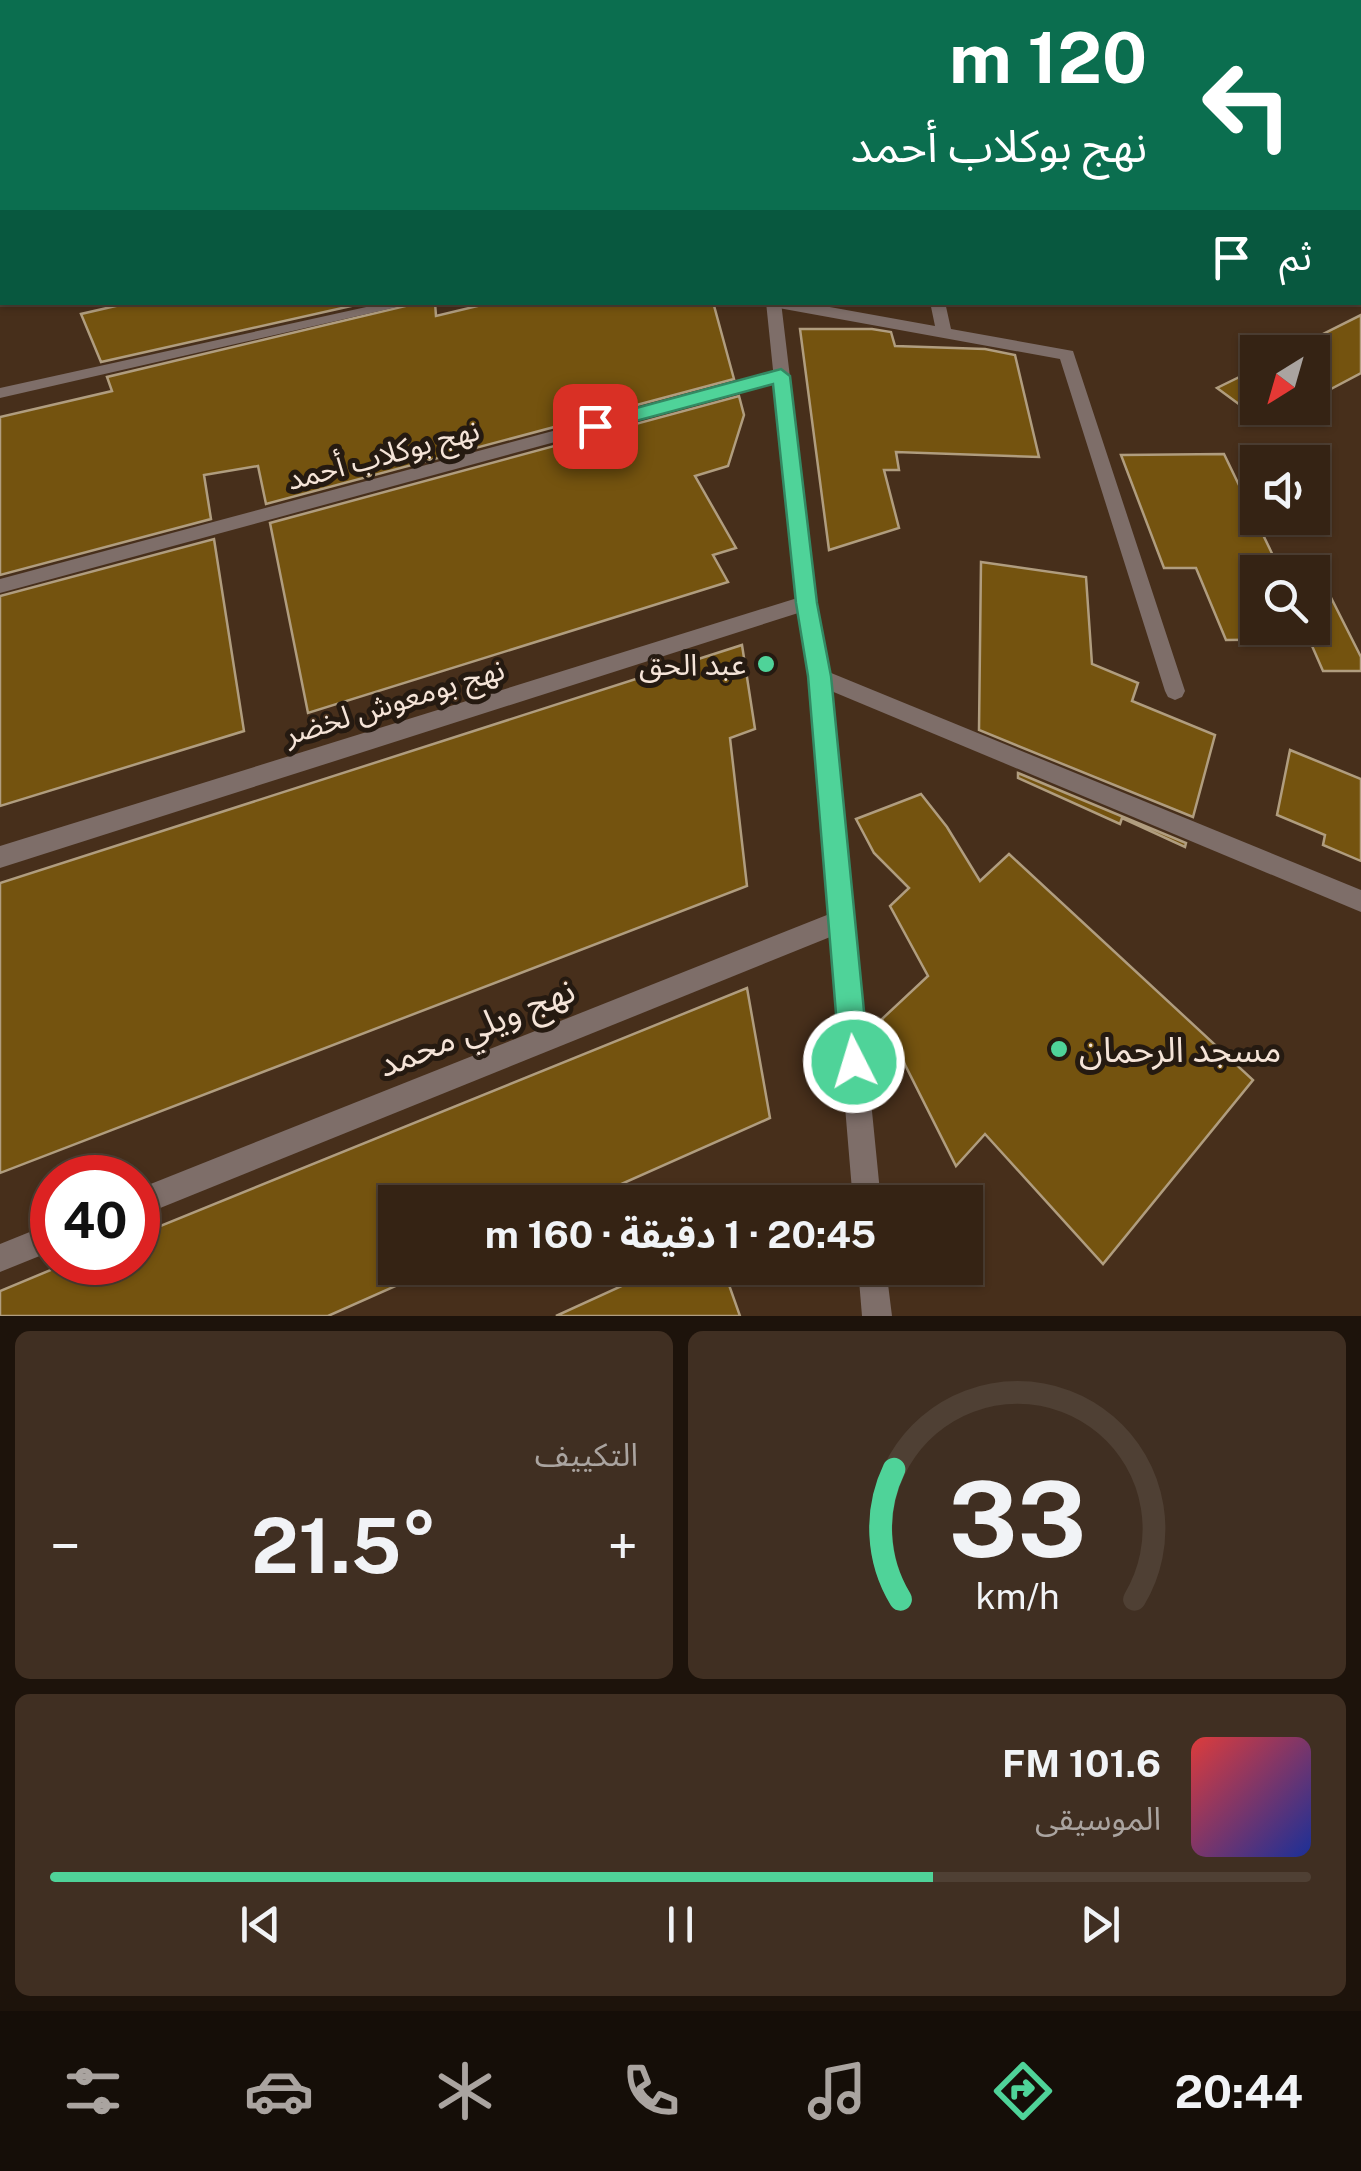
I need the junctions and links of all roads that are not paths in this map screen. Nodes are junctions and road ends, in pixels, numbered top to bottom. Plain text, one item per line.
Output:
1 (398, 305) edge
2 (773, 305) edge
3 (790, 305) edge
4 (938, 305) edge
5 (944, 333) junction
6 (781, 376) junction
7 (0, 393) edge
8 (0, 586) edge
9 (806, 603) junction
10 (820, 676) junction
11 (1175, 691) dead end
12 (0, 857) edge
13 (1361, 901) edge
14 (842, 921) junction
15 (865, 1185) edge
16 (160, 1194) edge
17 (30, 1246) edge
18 (0, 1258) edge
19 (874, 1285) edge
20 (877, 1316) edge

1 - 7 street
2 - 6 street
3 - 5 street
4 - 5 street
5 - 11 street
6 - 8 street, نهج بوكلاب أحمد
6 - 9 street
9 - 10 street
9 - 12 street, نهج بومعوش لخضر
10 - 13 street
10 - 14 street
14 - 15 street
14 - 16 street, نهج ويلي محمد
17 - 18 street
19 - 20 street

